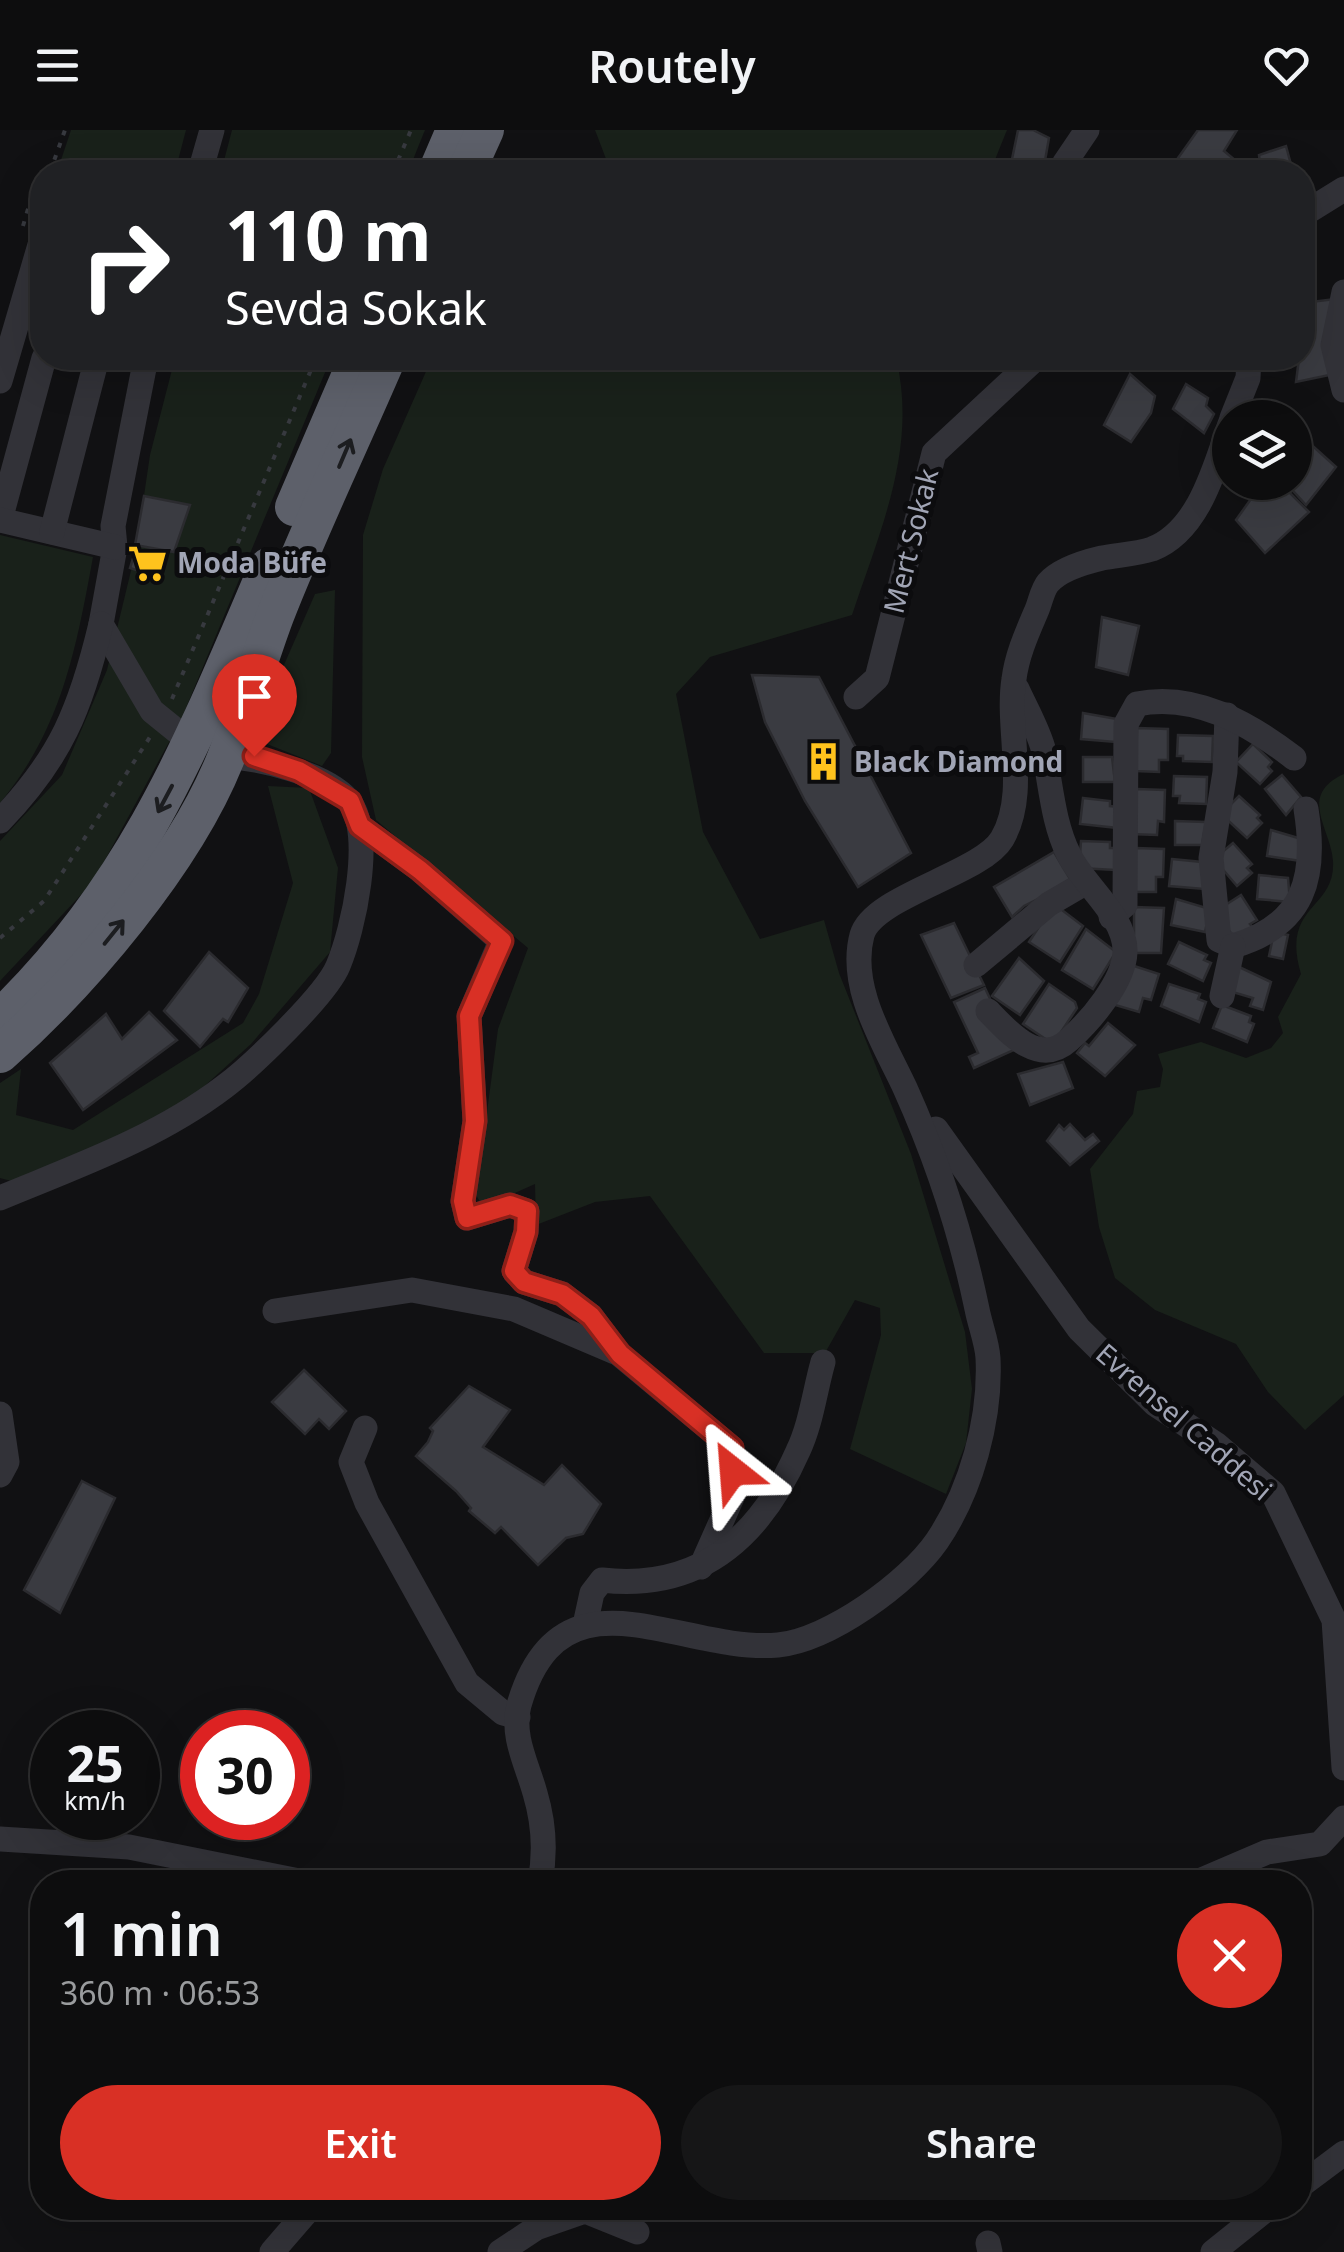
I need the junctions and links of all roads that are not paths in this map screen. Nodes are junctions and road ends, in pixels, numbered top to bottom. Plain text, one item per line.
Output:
1 (212, 130) edge
2 (455, 130) edge
3 (485, 130) edge
4 (1088, 130) edge
5 (203, 160) edge
6 (442, 160) edge
7 (471, 160) edge
8 (1067, 160) edge
9 (1344, 188) edge
10 (1315, 207) edge
11 (30, 279) edge
12 (1344, 292) edge
13 (41, 370) edge
14 (93, 370) edge
15 (144, 370) edge
16 (353, 370) edge
17 (382, 370) edge
18 (1023, 370) edge
19 (1249, 370) edge
20 (0, 381) edge
21 (1344, 390) edge
22 (1239, 400) edge
23 (1212, 468) edge
24 (0, 520) edge
25 (52, 532) junction
26 (115, 546) junction
27 (102, 624) junction
28 (1013, 680) junction
29 (856, 698) dead end
30 (1227, 714) junction
31 (210, 751) junction
32 (1294, 758) dead end
33 (1306, 809) dead end
34 (0, 821) edge
35 (360, 826) junction
36 (1086, 883) junction
37 (1111, 916) junction
38 (1233, 946) junction
39 (976, 965) dead end
40 (1222, 996) dead end
41 (988, 1011) dead end
42 (0, 1018) edge
43 (0, 1054) edge
44 (895, 1066) junction
45 (0, 1198) edge
46 (274, 1312) dead end
47 (620, 1354) junction
48 (823, 1362) dead end
49 (0, 1414) edge
50 (365, 1428) dead end
51 (0, 1475) edge
52 (701, 1567) junction
53 (585, 1625) junction
54 (518, 1717) junction
55 (1344, 1768) edge
56 (1344, 1818) edge
57 (0, 1839) edge
58 (244, 1870) edge
59 (541, 1870) edge
60 (1226, 1870) edge
61 (1344, 2153) edge
62 (1312, 2177) edge
63 (300, 2220) edge
64 (559, 2220) edge
65 (607, 2220) edge
66 (1253, 2220) edge
67 (637, 2232) dead end
68 (272, 2252) edge
69 (500, 2252) edge
70 (1213, 2252) edge

1 - 5 street
2 - 6 highway
3 - 7 highway
4 - 8 street
9 - 10 street
11 - 20 street
12 - 21 street
13 - 24 street
14 - 25 street
15 - 26 street
16 - 31 highway
31 -> 17 highway
18 - 29 street, Mert Sokak
19 - 22 street
23 - 28 street
24 - 25 street
25 - 26 street
26 - 27 street
27 - 31 street
27 - 34 street
28 - 36 street
28 - 44 street
30 - 32 street
30 - 37 street
30 - 38 street
31 - 35 street
31 -> 42 highway
43 -> 31 highway
33 - 38 street
35 - 45 street
35 - 47 street
36 - 37 street
36 - 39 street
37 - 41 street
38 - 40 street
44 - 53 street
44 - 55 street, Evrensel Caddesi
46 - 47 street
47 - 52 street
48 - 52 street
49 - 51 street
50 - 54 street
52 - 53 street
53 - 54 street
54 - 59 street
56 - 60 street
57 - 58 street
61 - 62 street
63 - 68 street
64 - 69 street
65 - 67 street
66 - 70 street

